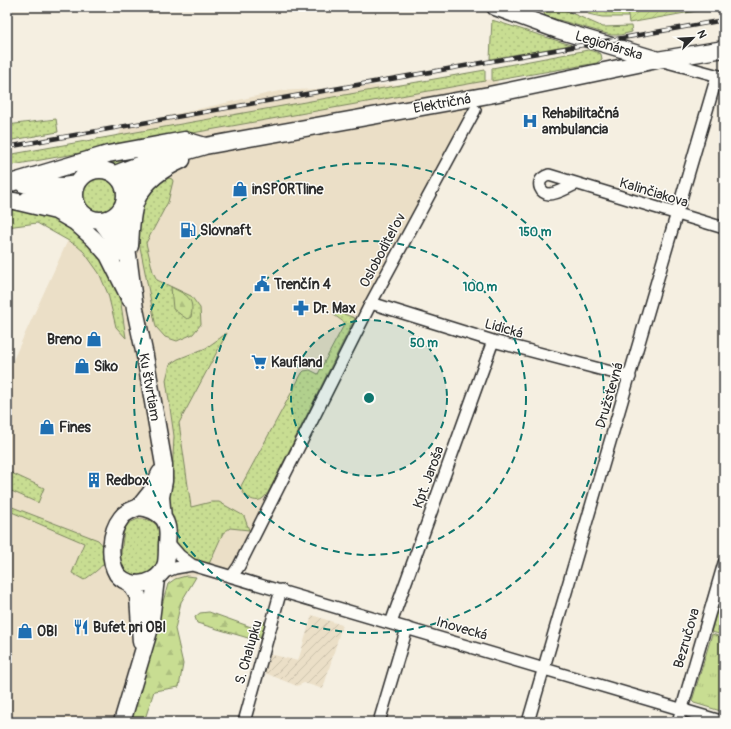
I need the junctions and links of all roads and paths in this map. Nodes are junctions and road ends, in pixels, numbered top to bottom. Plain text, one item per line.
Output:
1 (495, 7) edge
2 (521, 12) edge
3 (589, 39) junction
4 (724, 49) edge
5 (657, 60) junction
6 (591, 73) junction
7 (721, 77) edge
8 (475, 110) dead end
9 (206, 146) junction
10 (161, 159) junction
11 (115, 174) junction
12 (8, 184) edge
13 (77, 184) junction
14 (576, 184) dead end
15 (125, 191) junction
16 (10, 202) edge
17 (77, 204) junction
18 (120, 210) junction
19 (676, 214) junction
20 (100, 220) junction
21 (724, 228) edge
22 (129, 267) junction
23 (371, 303) junction
24 (135, 309) junction
25 (493, 341) junction
26 (630, 377) junction
27 (164, 465) junction
28 (139, 507) junction
29 (163, 518) junction
30 (168, 541) junction
31 (724, 563) edge
32 (192, 565) junction
33 (159, 576) junction
34 (232, 576) junction
35 (130, 583) junction
36 (281, 590) junction
37 (391, 623) junction
38 (407, 628) junction
39 (142, 653) junction
40 (544, 668) junction
41 (681, 708) junction
42 (122, 722) edge
43 (244, 722) edge
44 (379, 722) edge
45 (528, 722) edge
46 (678, 722) edge
47 (724, 722) edge

1 - 2 street, Legionárska
2 - 3 street, Legionárska
3 - 5 street, Legionárska
3 - 6 street
4 - 5 street, Električná
5 - 6 street, Električná
5 - 7 street, Legionárska
6 - 9 street, Električná
7 - 19 street, Družstevná
8 - 23 street, Osloboditeľov
9 - 10 street, Električná
9 - 12 street
9 - 22 street
10 - 11 street, Električná
10 - 15 street, Električná
11 - 13 street
11 - 15 street
12 - 13 street
13 - 17 street
14 - 19 street, Kalinčiakova
15 - 18 street
16 - 17 street
16 - 24 street, Ku štvrtiam
17 - 20 street
18 - 20 street
18 - 22 street, Ku štvrtiam
19 - 21 street, Kalinčiakova
19 - 26 street, Družstevná
20 - 22 street, Ku štvrtiam
22 - 24 street, Ku štvrtiam
23 - 25 street, Lidická
23 - 34 street, Osloboditeľov
24 - 27 street, Ku štvrtiam
25 - 26 street, Lidická
25 - 37 street, Kpt. Jaroša
26 - 40 street, Družstevná
27 - 28 street, Ku štvrtiam
27 - 29 street, Ku štvrtiam
28 - 29 street
28 - 35 street, Ku štvrtiam
29 - 30 street, Ku štvrtiam
30 - 32 street, Inovecká
30 - 33 street, Ku štvrtiam
31 - 41 street, Bezručova
32 - 33 street, Inovecká
32 - 34 street, Inovecká
33 - 35 street
33 - 39 street, Ku štvrtiam
34 - 36 street, Inovecká
35 - 39 street, Ku štvrtiam
36 - 37 street, Inovecká
36 - 43 street, S. Chalupku
37 - 38 street, Inovecká
38 - 40 street, Inovecká
38 - 44 street
39 - 42 street, Ku štvrtiam
40 - 41 street, Inovecká
40 - 45 street, Družstevná
41 - 46 street, Bezručova
41 - 47 street, Inovecká

